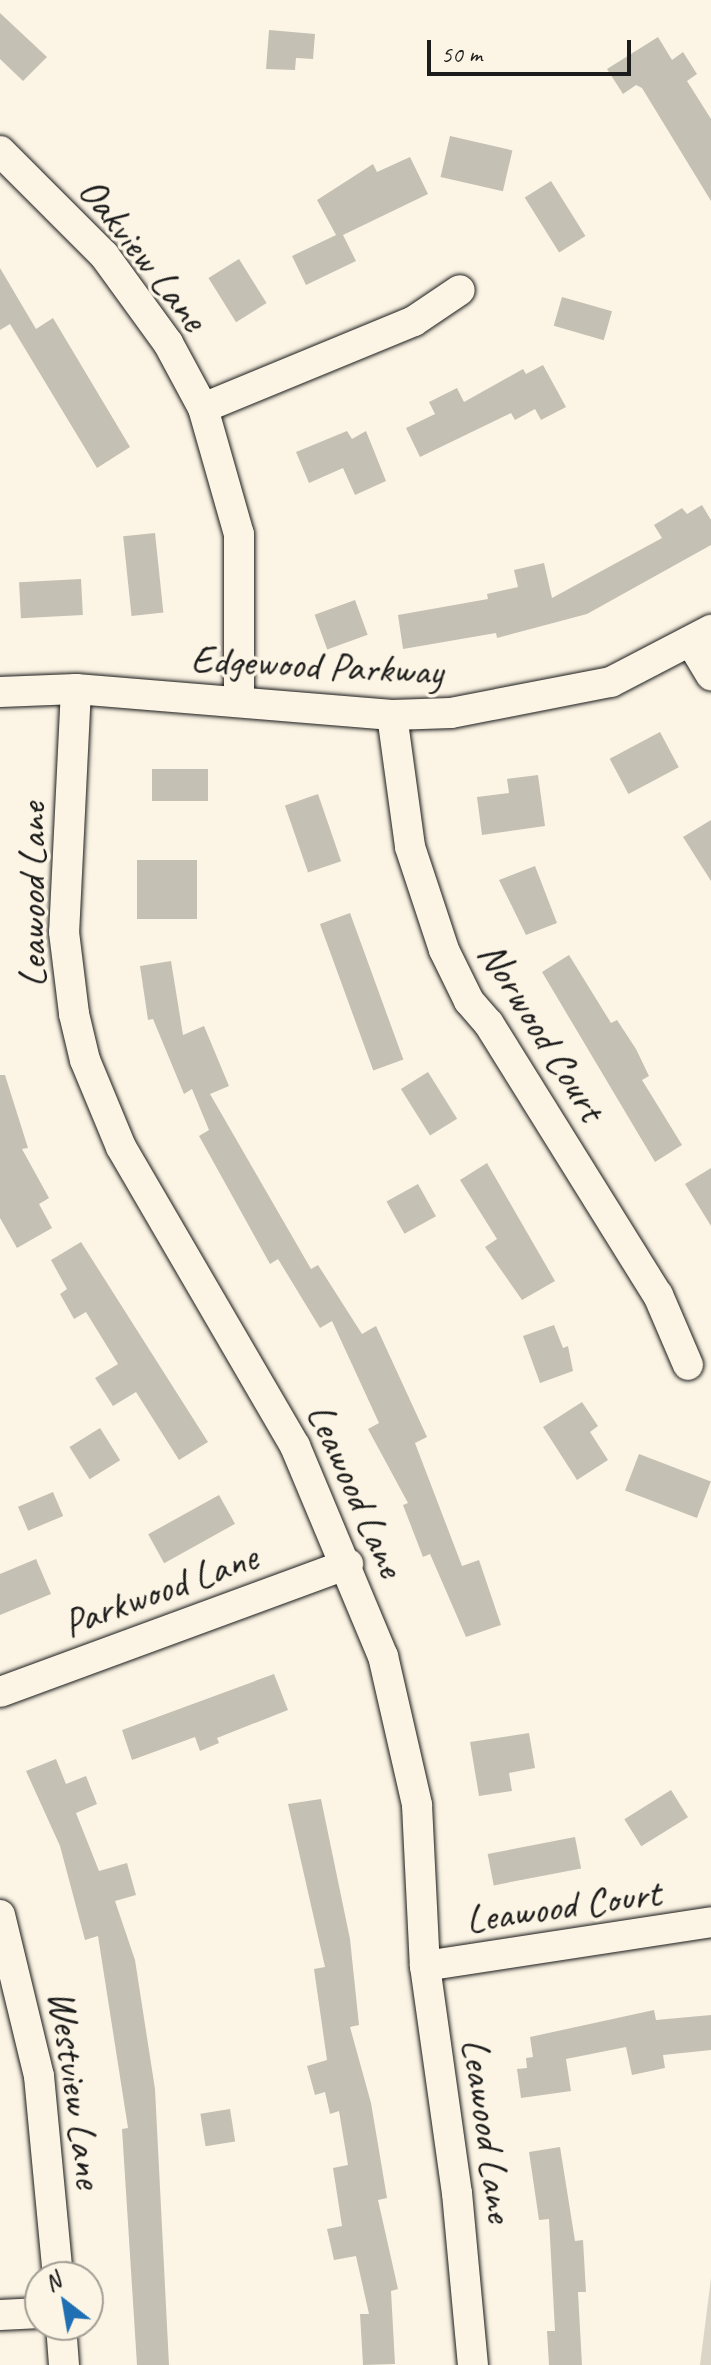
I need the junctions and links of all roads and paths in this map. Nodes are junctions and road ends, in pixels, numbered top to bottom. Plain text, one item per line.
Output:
1 (0, 151) edge
2 (460, 290) dead end
3 (203, 408) junction
4 (701, 636) edge
5 (711, 675) edge
6 (76, 689) junction
7 (0, 692) edge
8 (239, 702) junction
9 (392, 715) junction
10 (688, 1365) dead end
11 (348, 1564) junction
12 (0, 1692) edge
13 (1, 1920) edge
14 (711, 1922) edge
15 (425, 1966) junction
16 (56, 2261) edge
17 (24, 2314) edge
18 (0, 2315) edge
19 (62, 2341) edge
20 (64, 2365) edge
21 (473, 2365) edge

1 - 3 street, Oakview Lane
2 - 3 street
3 - 8 street, Oakview Lane
4 - 5 street
4 - 9 street, Edgewood Parkway
6 - 7 street, Edgewood Parkway
6 - 8 street, Edgewood Parkway
6 - 11 street, Leawood Lane
8 - 9 street, Edgewood Parkway
9 - 10 street, Norwood Court
11 - 12 street, Parkwood Lane
11 - 15 street, Leawood Lane
13 - 16 street, Westview Lane
14 - 15 street, Leawood Court
15 - 21 street, Leawood Lane
17 - 18 street
19 - 20 street

